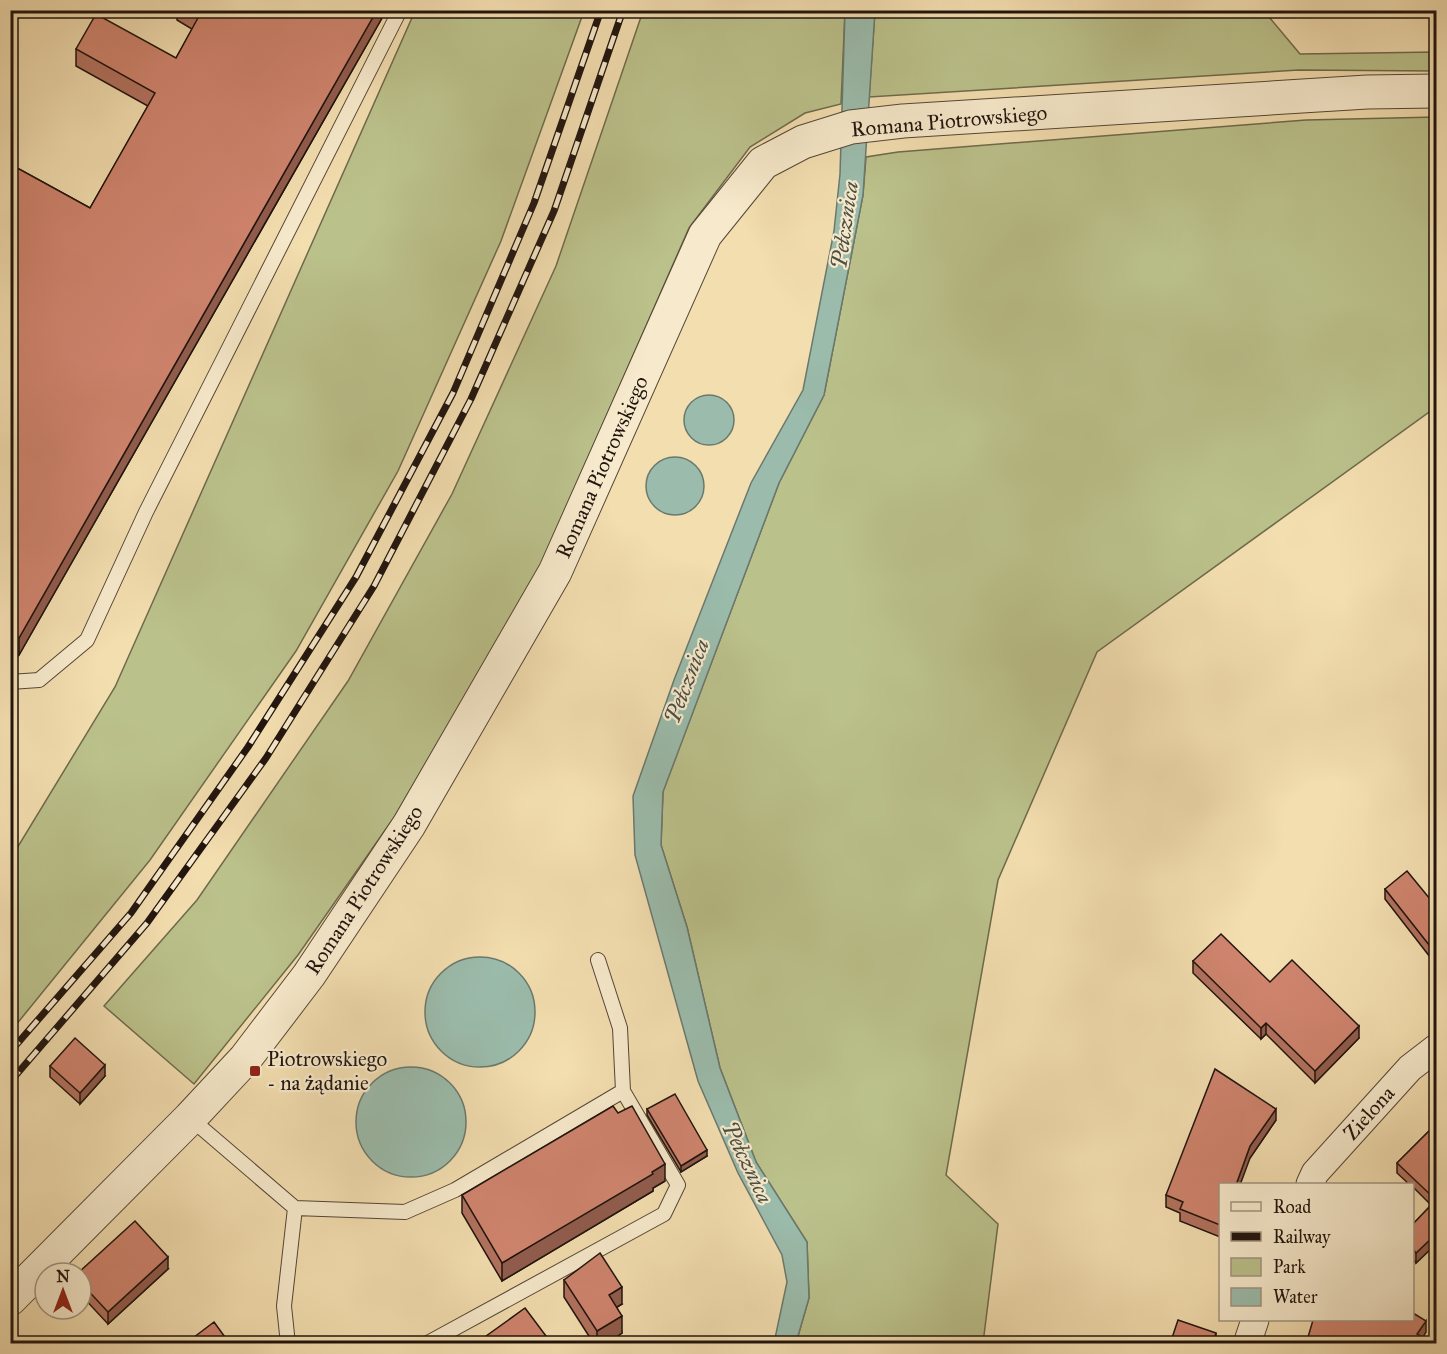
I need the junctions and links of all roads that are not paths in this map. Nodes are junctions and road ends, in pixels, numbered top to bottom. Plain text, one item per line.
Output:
1 (400, 10) edge
2 (1437, 90) edge
3 (10, 682) edge
4 (598, 960) dead end
5 (1437, 1048) edge
6 (623, 1090) junction
7 (190, 1118) junction
8 (1311, 1183) edge
9 (295, 1208) junction
10 (10, 1299) edge
11 (1256, 1321) edge
12 (288, 1344) edge
13 (426, 1344) edge
14 (1247, 1344) edge

1 - 3 lane
2 - 7 street, Romana Piotrowskiego
4 - 6 lane
5 - 8 street, Zielona
6 - 9 lane
6 - 13 lane
7 - 9 lane
7 - 10 street, Romana Piotrowskiego
9 - 12 lane
11 - 14 street

